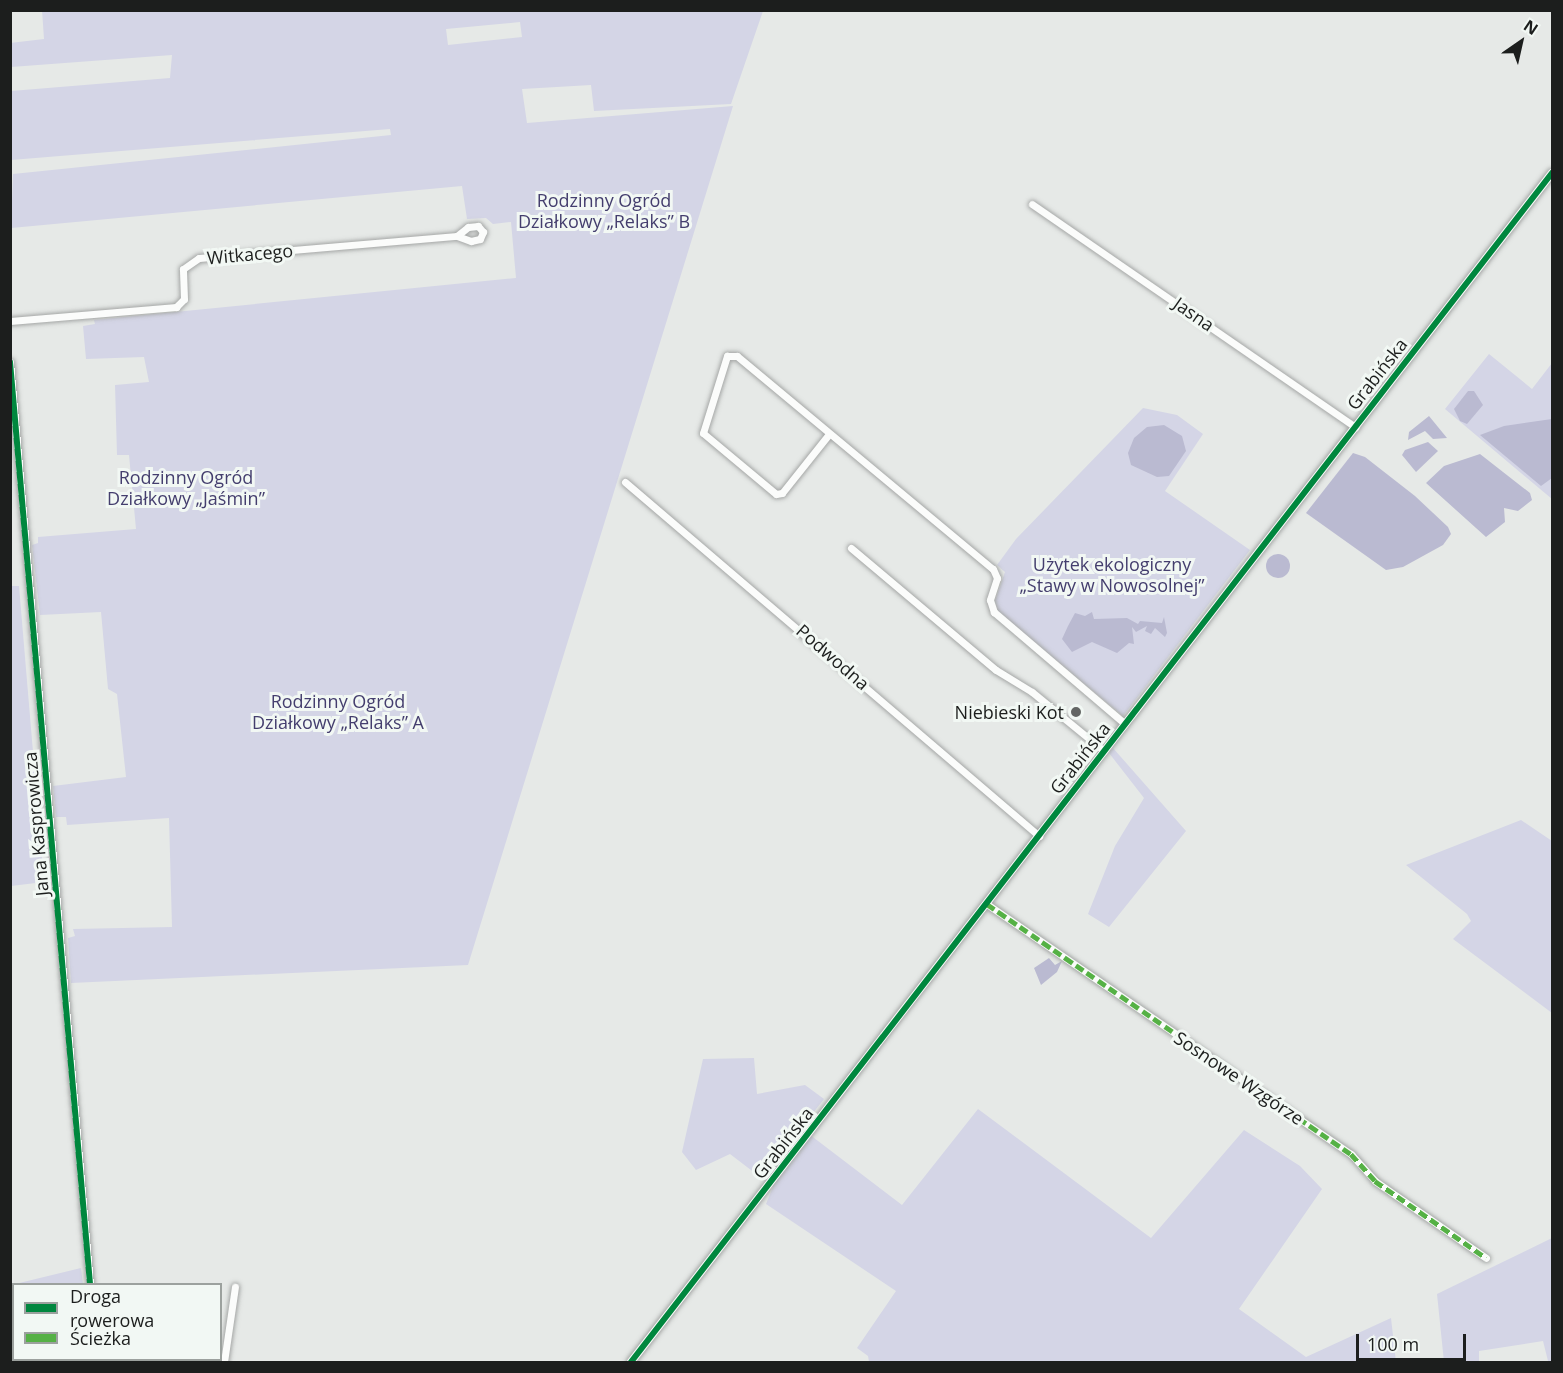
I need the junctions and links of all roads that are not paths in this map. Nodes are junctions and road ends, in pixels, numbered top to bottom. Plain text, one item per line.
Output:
1 (1552, 173) edge
2 (1032, 204) dead end
3 (457, 236) dead end
4 (10, 321) edge
5 (10, 362) edge
6 (1355, 427) junction
7 (830, 434) junction
8 (625, 482) dead end
9 (851, 548) dead end
10 (1125, 724) junction
11 (1104, 751) junction
12 (1039, 836) junction
13 (987, 904) junction
14 (1486, 1258) dead end
15 (90, 1283) edge
16 (235, 1287) dead end
17 (224, 1362) edge
18 (631, 1362) edge

1 - 6 street, Grabińska
2 - 6 street, Jasna
3 - 4 street, Witkacego
5 - 15 street, Jana Kasprowicza
6 - 10 street, Grabińska
7 - 7 street
7 - 10 street
8 - 12 street, Podwodna
9 - 11 street
10 - 11 street, Grabińska
11 - 12 street, Grabińska
12 - 13 street, Grabińska
13 - 14 street, Sosnowe Wzgórze
13 - 18 street, Grabińska
16 - 17 street

